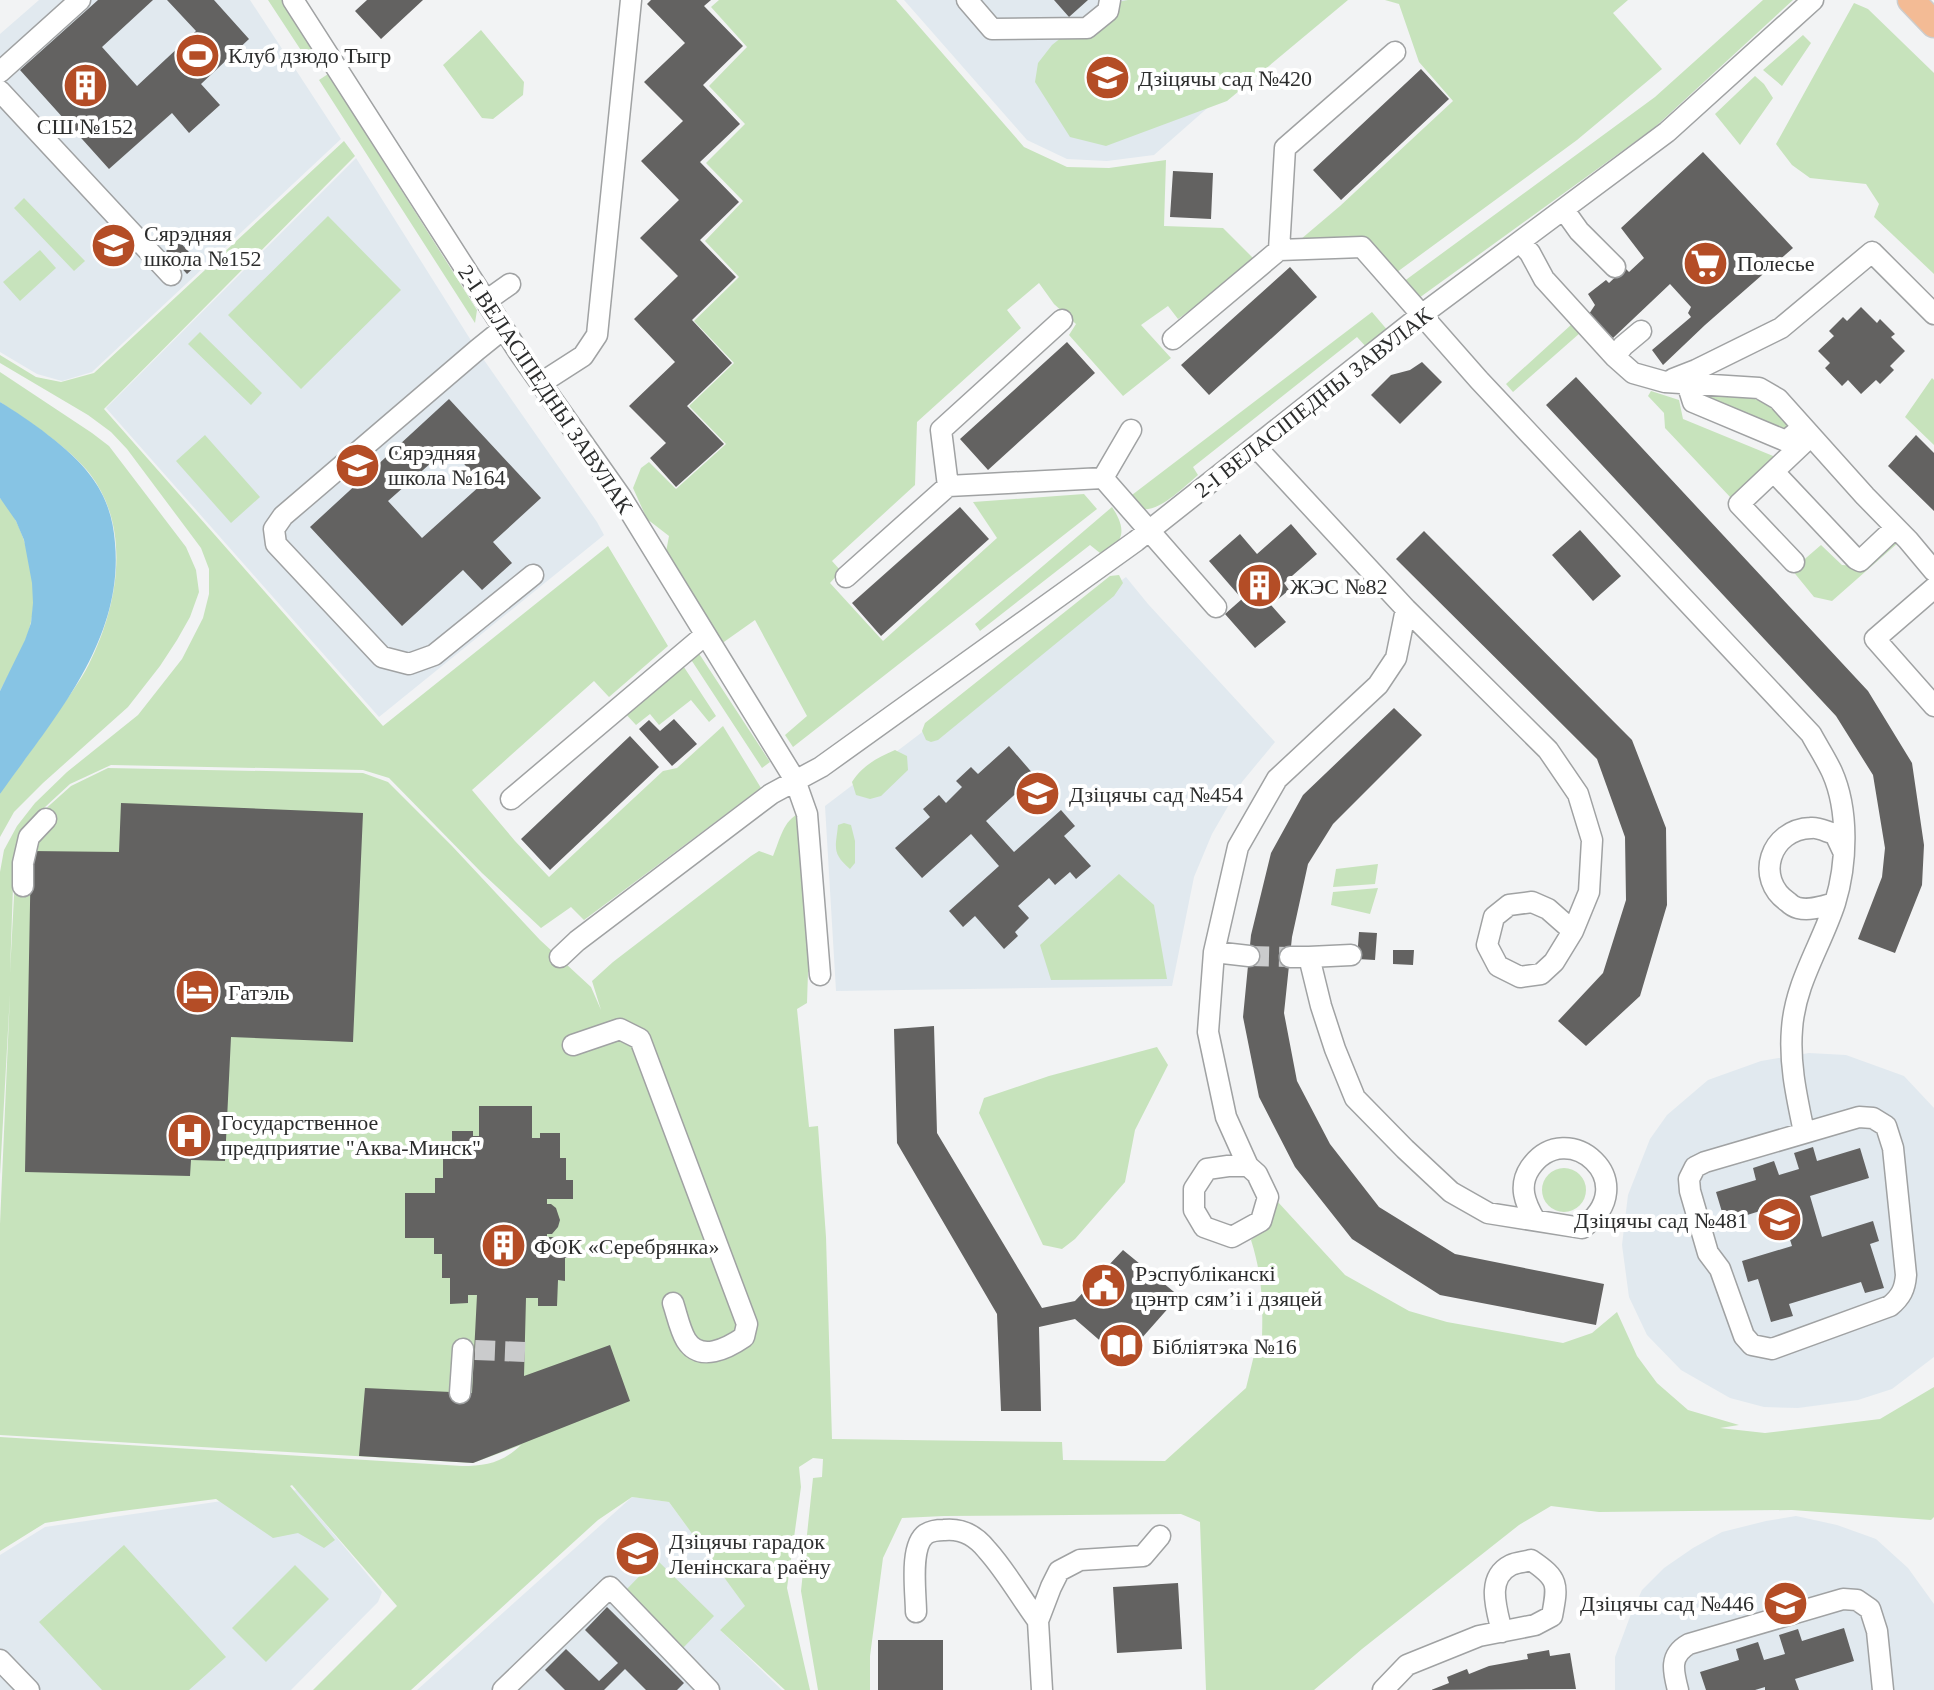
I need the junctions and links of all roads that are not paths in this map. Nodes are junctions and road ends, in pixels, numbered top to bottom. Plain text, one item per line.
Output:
1 (80, 0) edge
2 (293, 0) edge
3 (631, 0) edge
4 (967, 0) edge
5 (1110, 0) edge
6 (1813, 0) edge
7 (1911, 0) edge
8 (1934, 24) edge
9 (1395, 52) dead end
10 (0, 72) edge
11 (0, 91) edge
12 (1564, 210) junction
13 (1520, 242) junction
14 (1279, 250) junction
15 (1615, 267) dead end
16 (171, 275) dead end
17 (510, 284) dead end
18 (486, 301) junction
19 (1934, 314) edge
20 (1420, 316) junction
21 (1062, 320) dead end
22 (503, 329) junction
23 (1641, 331) dead end
24 (1173, 339) dead end
25 (1615, 357) junction
26 (1665, 382) junction
27 (541, 383) junction
28 (1687, 383) junction
29 (1131, 430) dead end
30 (1807, 432) junction
31 (1256, 447) junction
32 (1774, 472) junction
33 (1103, 478) junction
34 (948, 486) junction
35 (1895, 528) junction
36 (1149, 531) junction
37 (1794, 562) dead end
38 (1934, 571) edge
39 (533, 575) dead end
40 (846, 577) dead end
41 (1934, 588) edge
42 (1216, 607) dead end
43 (1406, 609) junction
44 (705, 635) junction
45 (1934, 706) edge
46 (795, 780) junction
47 (511, 799) dead end
48 (46, 819) dead end
49 (1845, 855) junction
50 (23, 886) dead end
51 (1835, 903) junction
52 (1573, 931) dead end
53 (1214, 952) junction
54 (1351, 955) dead end
55 (1249, 956) tunnel mouth
56 (560, 957) dead end
57 (820, 975) dead end
58 (573, 1045) dead end
59 (1804, 1132) junction
60 (1248, 1166) dead end
61 (1535, 1220) junction
62 (673, 1303) dead end
63 (463, 1349) dead end
64 (460, 1393) dead end
65 (1160, 1536) dead end
66 (916, 1612) dead end
67 (1038, 1621) junction
68 (1502, 1632) dead end
69 (0, 1660) edge
70 (1886, 1688) edge
71 (29, 1690) edge
72 (503, 1690) edge
73 (709, 1690) edge
74 (1042, 1690) edge
75 (1383, 1690) edge
76 (1678, 1690) edge

1 - 10 street
2 - 18 street, 2-І ВЕЛАСІПЕДНЫ ЗАВУЛАК
3 - 27 street
4 - 5 street
6 - 12 street, 2-І ВЕЛАСІПЕДНЫ ЗАВУЛАК
7 - 8 main road
9 - 14 street
11 - 16 street
12 - 13 street, 2-І ВЕЛАСІПЕДНЫ ЗАВУЛАК
12 - 15 street
13 - 20 street, 2-І ВЕЛАСІПЕДНЫ ЗАВУЛАК
13 - 25 street
14 - 20 street
14 - 24 street
17 - 18 street
18 - 22 street, 2-І ВЕЛАСІПЕДНЫ ЗАВУЛАК
19 - 26 street
20 - 31 street, 2-І ВЕЛАСІПЕДНЫ ЗАВУЛАК
20 - 49 street
21 - 34 street
22 - 27 street, 2-І ВЕЛАСІПЕДНЫ ЗАВУЛАК
22 - 39 street
23 - 25 street
25 - 26 street
26 - 28 street
27 - 44 street, 2-І ВЕЛАСІПЕДНЫ ЗАВУЛАК
28 - 30 street
28 - 30 street
29 - 33 street
30 - 32 street
30 - 35 street
31 - 36 street, 2-І ВЕЛАСІПЕДНЫ ЗАВУЛАК
31 - 43 street
32 - 35 street
32 - 37 street
33 - 34 street
33 - 36 street
34 - 40 street
35 - 38 street
36 - 42 street
36 - 46 street, 2-І ВЕЛАСІПЕДНЫ ЗАВУЛАК
41 - 45 street
43 - 52 street
43 - 53 street
44 - 46 street, 2-І ВЕЛАСІПЕДНЫ ЗАВУЛАК
44 - 47 street
46 - 56 street, 2-І ВЕЛАСІПЕДНЫ ЗАВУЛАК
46 - 57 street
48 - 50 street
49 - 51 street
49 - 51 street
51 - 59 street
53 - 55 street
53 - 60 street
54 - 61 street
58 - 62 street
59 - 59 street
61 - 61 street
63 - 64 street
65 - 67 street
66 - 67 street
67 - 74 street
68 - 75 street
69 - 71 street
70 - 76 street
72 - 73 street

